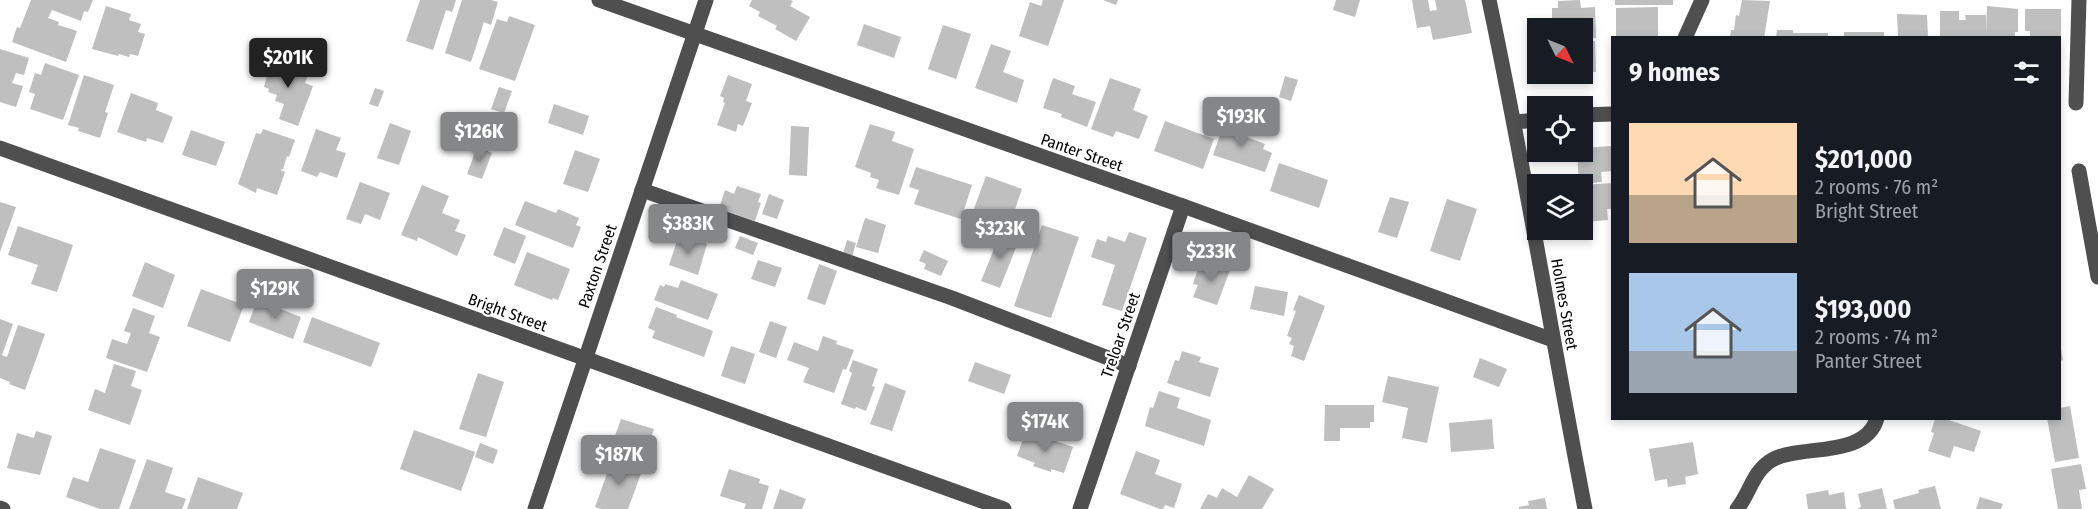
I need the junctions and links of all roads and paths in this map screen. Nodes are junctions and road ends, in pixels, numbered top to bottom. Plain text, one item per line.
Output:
1 (599, 0) edge
2 (706, 0) edge
3 (1489, 0) edge
4 (1702, 0) edge
5 (2079, 0) edge
6 (694, 34) junction
7 (1686, 36) edge
8 (2076, 103) dead end
9 (1611, 114) edge
10 (1593, 115) edge
11 (1527, 121) edge
12 (1515, 122) junction
13 (0, 148) edge
14 (2079, 171) dead end
15 (642, 190) junction
16 (1183, 206) junction
17 (2098, 277) edge
18 (1553, 340) junction
19 (585, 359) junction
20 (1129, 366) junction
21 (1876, 420) edge
22 (535, 509) edge
23 (1004, 509) edge
24 (1080, 509) edge
25 (1585, 509) edge
26 (1737, 509) edge

1 - 6 street, Panter Street
2 - 6 street, Paxton Street
3 - 12 street, Holmes Street
4 - 7 street
5 - 8 street
6 - 15 street, Paxton Street
6 - 16 street, Panter Street
9 - 10 street
11 - 12 street
12 - 18 street, Holmes Street
13 - 19 street, Bright Street
14 - 17 street
15 - 19 street, Paxton Street
15 - 20 street
16 - 18 street, Panter Street
16 - 20 street, Treloar Street
18 - 25 street, Holmes Street
19 - 22 street, Paxton Street
19 - 23 street, Bright Street
20 - 24 street, Treloar Street
21 - 26 street

